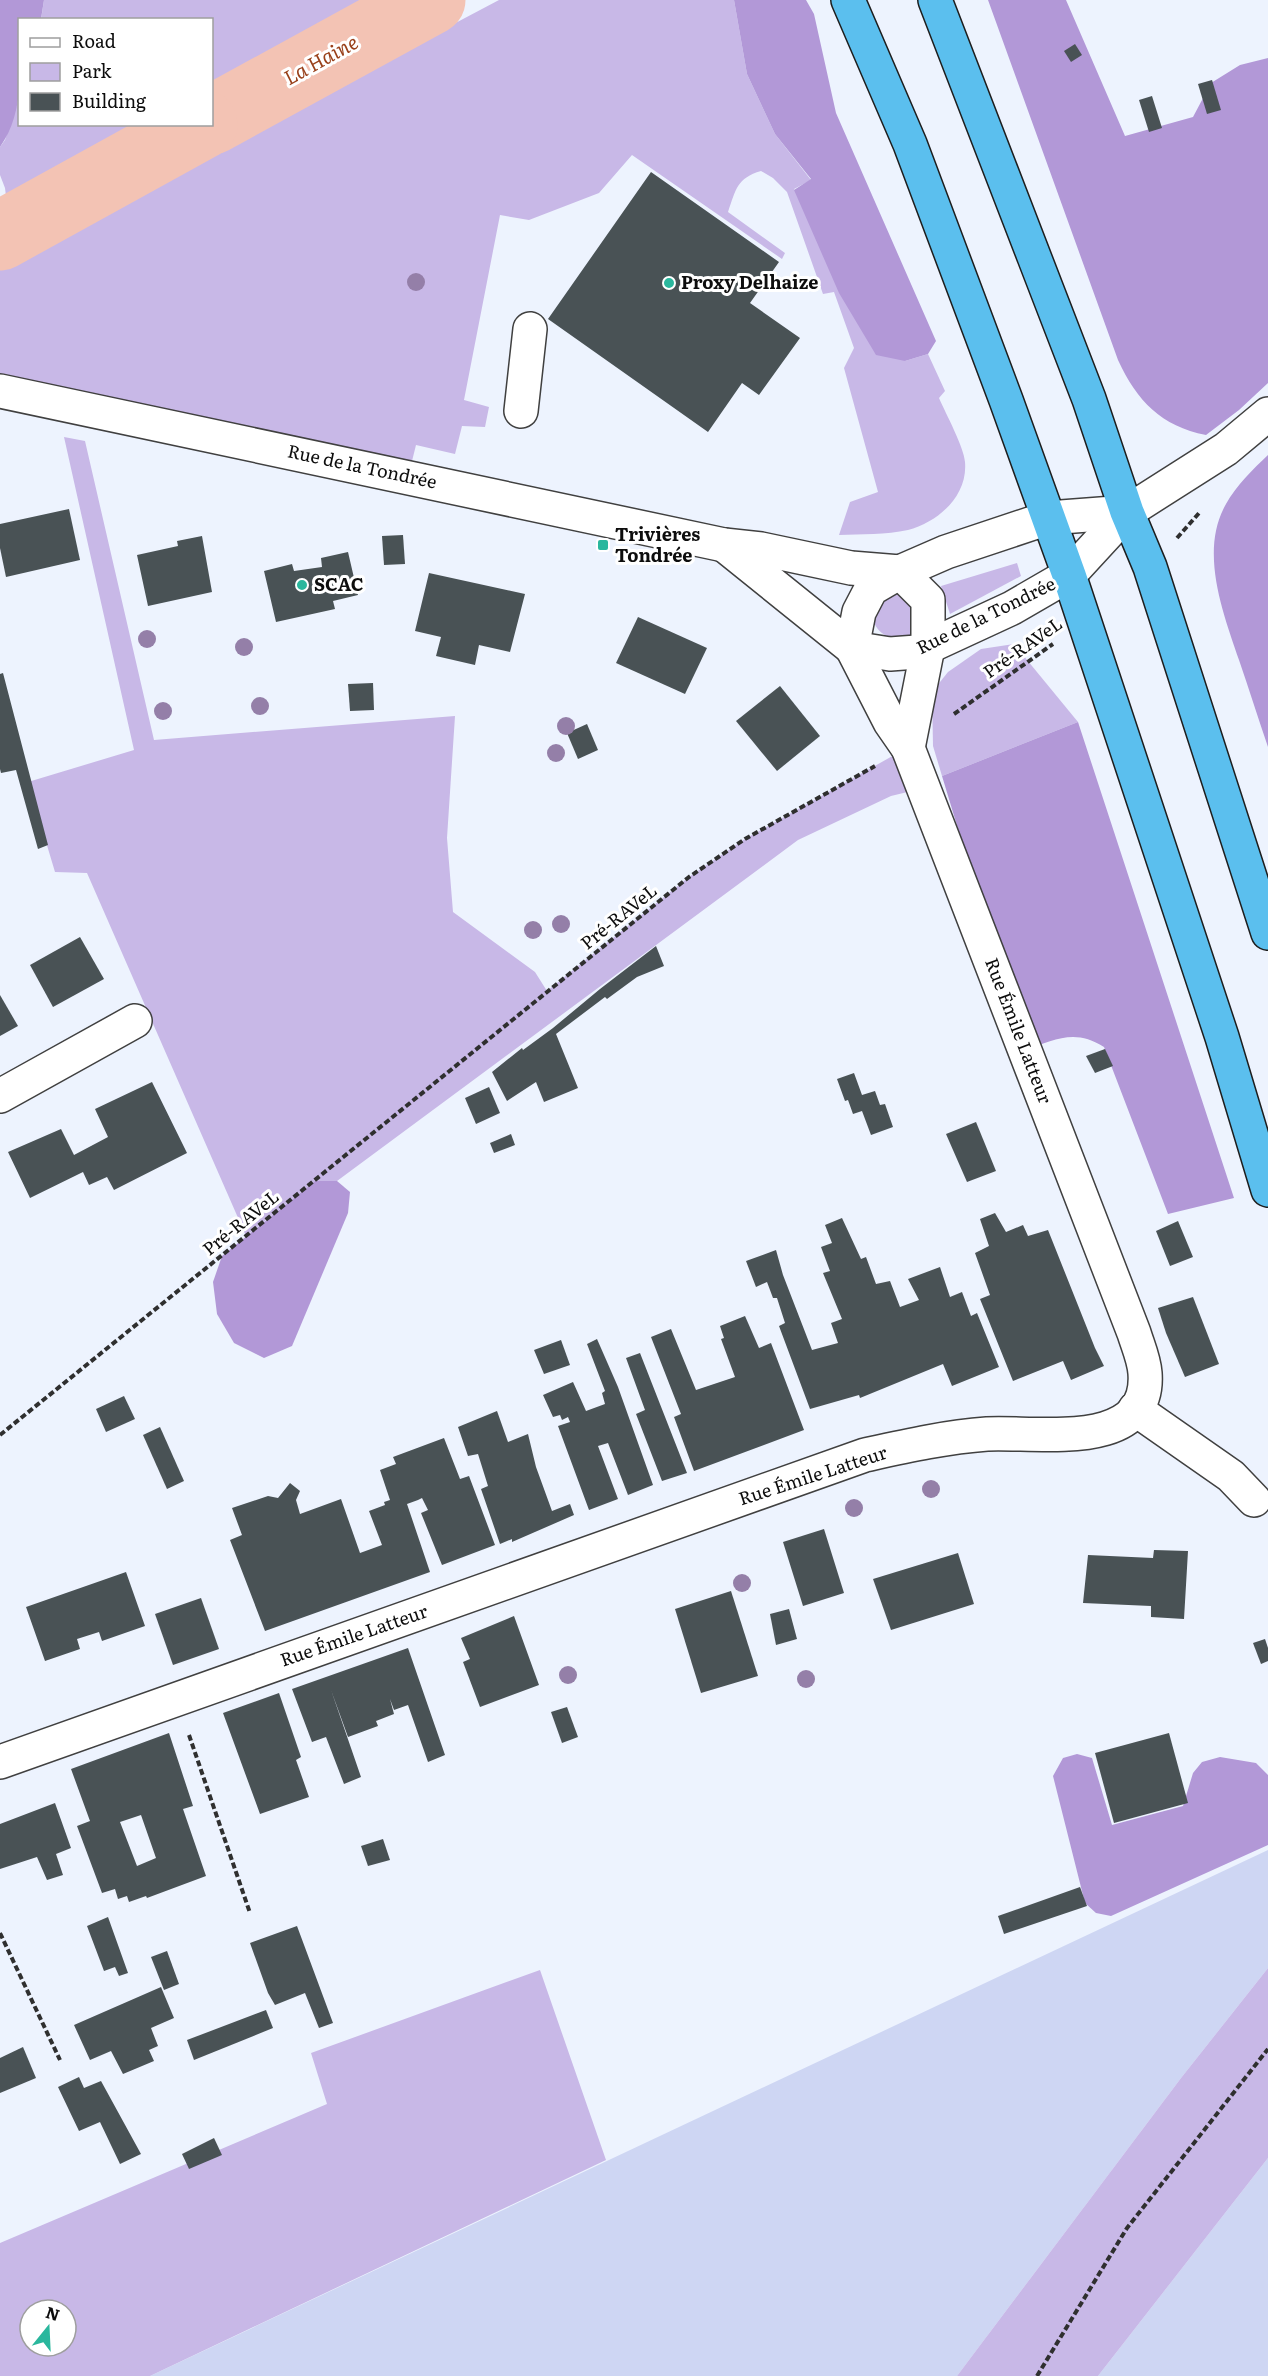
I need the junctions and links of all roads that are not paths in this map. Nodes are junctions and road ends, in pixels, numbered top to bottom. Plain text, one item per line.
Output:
1 (848, 0) edge
2 (935, 0) edge
3 (530, 329) dead end
4 (0, 391) edge
5 (521, 411) dead end
6 (1268, 414) edge
7 (1127, 512) junction
8 (1048, 518) junction
9 (724, 545) junction
10 (900, 572) junction
11 (1069, 575) junction
12 (928, 647) junction
13 (852, 648) junction
14 (908, 748) junction
15 (1268, 933) edge
16 (135, 1021) dead end
17 (0, 1096) edge
18 (1268, 1190) edge
19 (1135, 1409) junction
20 (1254, 1500) dead end
21 (0, 1762) edge

1 - 8 highway
2 - 7 highway
3 - 5 street
4 - 9 street, Rue de la Tondrée
6 - 7 street
7 - 8 street, Rue de la Tondrée
7 - 11 street, Rue de la Tondrée
7 - 15 highway
8 - 10 street, Rue de la Tondrée
8 - 11 highway
9 - 10 street, Rue de la Tondrée
9 - 13 street, Rue de la Tondrée
10 - 12 street
10 - 13 street
11 - 12 street, Rue de la Tondrée
11 - 18 highway
12 - 13 street, Rue de la Tondrée
12 - 14 street
13 - 14 street, Rue Émile Latteur
14 - 19 street, Rue Émile Latteur
16 - 17 street
19 - 20 street
19 - 21 street, Rue Émile Latteur

